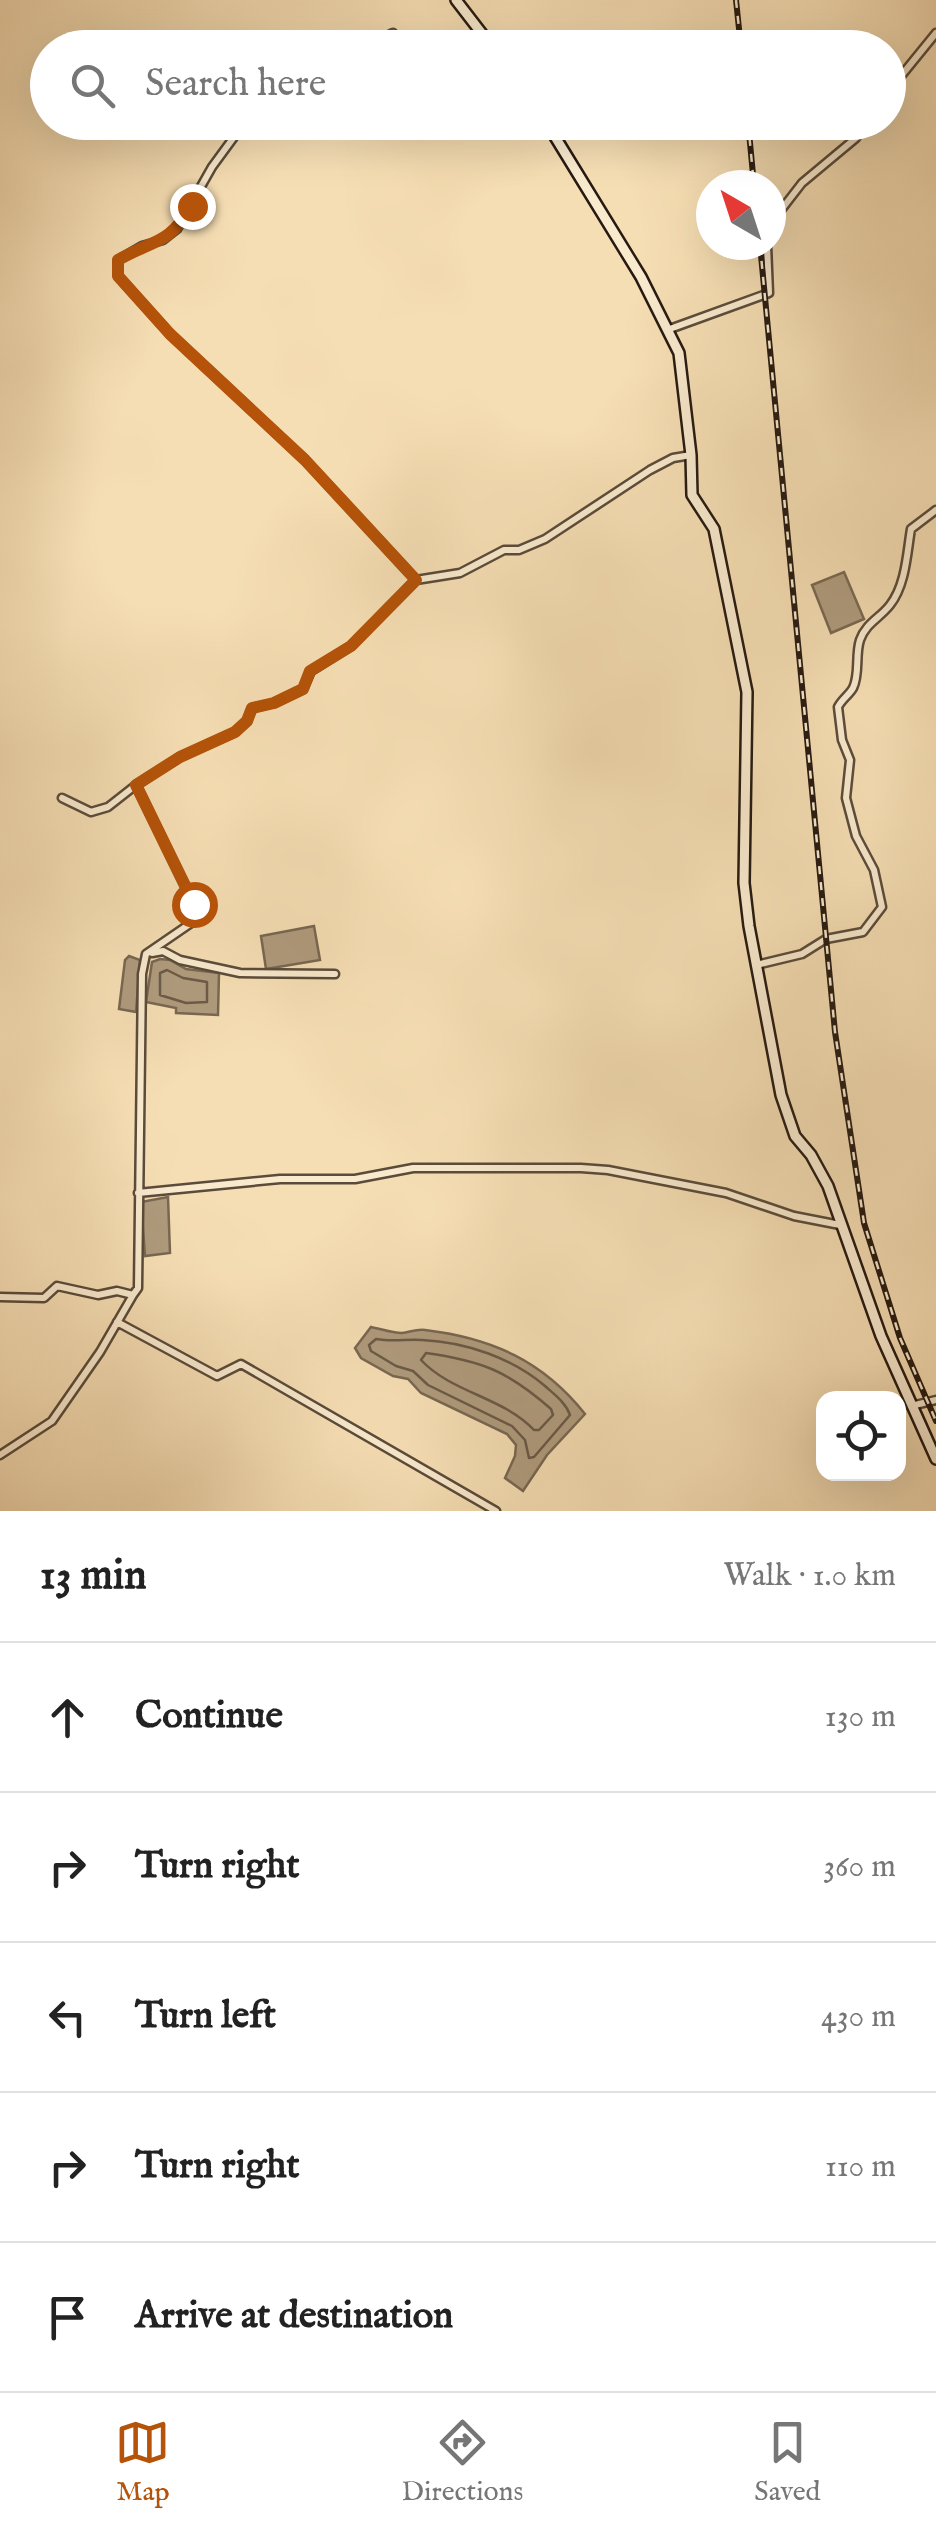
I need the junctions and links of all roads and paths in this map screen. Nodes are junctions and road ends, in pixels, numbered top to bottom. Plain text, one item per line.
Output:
1 (456, 0) edge
2 (478, 30) edge
3 (936, 33) edge
4 (906, 70) edge
5 (232, 140) edge
6 (557, 140) edge
7 (854, 140) edge
8 (786, 204) edge
9 (768, 260) edge
10 (667, 330) junction
11 (691, 456) junction
12 (936, 510) edge
13 (416, 580) junction
14 (136, 785) junction
15 (62, 798) dead end
16 (146, 954) junction
17 (756, 965) junction
18 (334, 974) dead end
19 (138, 1193) junction
20 (840, 1225) junction
21 (133, 1295) junction
22 (0, 1297) edge
23 (117, 1322) junction
24 (936, 1400) edge
25 (911, 1406) junction
26 (0, 1455) edge
27 (936, 1459) edge
28 (496, 1511) edge

1 - 2 main road
3 - 4 street
5 - 13 street
6 - 10 main road
7 - 8 street
9 - 10 street
10 - 11 main road
11 - 13 street
11 - 17 main road
12 - 17 street
13 - 14 street
14 - 15 street
14 - 16 street
16 - 18 street
16 - 19 street
17 - 20 main road
19 - 20 street
19 - 21 street
20 - 25 main road
21 - 22 street
21 - 23 street
23 - 26 street
23 - 28 street
24 - 25 street
25 - 27 main road

